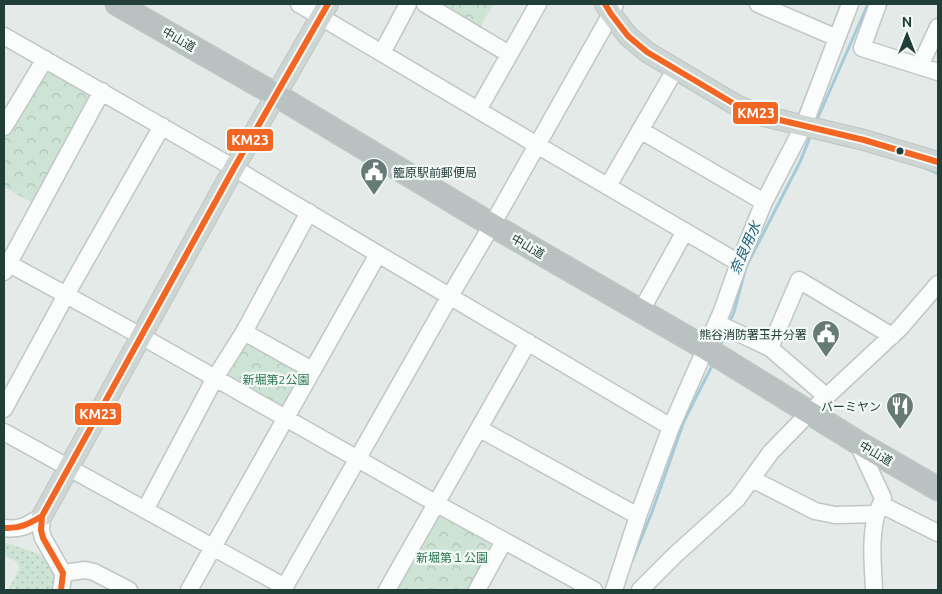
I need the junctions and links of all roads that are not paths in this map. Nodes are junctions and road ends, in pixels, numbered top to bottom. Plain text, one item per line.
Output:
1 (117, 4) edge
2 (299, 4) edge
3 (408, 4) edge
4 (425, 4) edge
5 (538, 4) edge
6 (758, 4) edge
7 (850, 4) edge
8 (878, 4) edge
9 (610, 7) edge
10 (324, 10) edge
11 (938, 27) edge
12 (4, 36) edge
13 (837, 38) junction
14 (382, 53) junction
15 (508, 54) junction
16 (45, 59) junction
17 (920, 66) junction
18 (675, 70) junction
19 (938, 72) edge
20 (102, 91) junction
21 (276, 95) junction
22 (478, 110) junction
23 (162, 126) junction
24 (4, 127) edge
25 (812, 127) junction
26 (640, 130) junction
27 (537, 145) junction
28 (938, 162) edge
29 (234, 168) junction
30 (608, 186) junction
31 (764, 202) junction
32 (309, 212) junction
33 (492, 225) junction
34 (685, 231) junction
35 (378, 254) junction
36 (739, 262) junction
37 (6, 266) edge
38 (938, 284) edge
39 (66, 294) junction
40 (450, 296) junction
41 (641, 311) junction
42 (725, 327) junction
43 (244, 332) junction
44 (142, 336) junction
45 (892, 336) junction
46 (528, 342) junction
47 (770, 348) junction
48 (713, 353) junction
49 (312, 370) junction
50 (216, 378) junction
51 (827, 397) junction
52 (4, 409) edge
53 (810, 413) junction
54 (285, 418) junction
55 (671, 427) junction
56 (480, 429) junction
57 (4, 432) edge
58 (857, 442) junction
59 (358, 460) junction
60 (69, 468) junction
61 (752, 479) junction
62 (938, 489) edge
63 (436, 504) junction
64 (879, 509) junction
65 (144, 510) junction
66 (42, 516) junction
67 (638, 516) junction
68 (4, 528) edge
69 (938, 534) edge
70 (504, 542) junction
71 (212, 547) junction
72 (63, 572) junction
73 (284, 589) edge
74 (61, 590) edge
75 (129, 590) edge
76 (189, 590) edge
77 (387, 590) edge
78 (477, 590) edge
79 (594, 590) edge
80 (614, 590) edge
81 (640, 590) edge
82 (874, 590) edge

1 - 21 highway, 中山道
2 - 10 street
3 - 14 street
4 - 15 street
5 - 15 street
6 - 13 street
7 - 13 street
8 - 17 street
9 - 18 main road
9 - 27 street
10 - 14 street
10 - 21 main road
11 - 17 street
12 - 16 street
13 - 25 street
14 - 22 street
15 - 22 street
16 - 20 street
16 - 24 street
17 - 19 street
18 - 25 main road
18 - 26 street
20 - 23 street
20 - 37 street
21 - 29 main road
21 - 33 highway, 中山道
22 - 27 street
23 - 29 street
23 - 39 street
25 - 28 main road
25 - 31 street
26 - 30 street
26 - 31 street
27 - 30 street
27 - 33 street
29 - 32 street
29 - 44 main road
30 - 34 street
31 - 36 street
32 - 35 street
32 - 43 street
33 - 40 street
33 - 41 highway, 中山道
34 - 36 street
34 - 41 street
35 - 40 street
35 - 49 street
36 - 42 street
37 - 39 street
38 - 45 street
39 - 44 street
39 - 52 street
40 - 46 street
40 - 59 street
41 - 48 highway, 中山道
42 - 47 street
42 - 48 street
43 - 49 street
43 - 50 street
44 - 50 street
44 - 60 main road
45 - 47 street
45 - 51 street
46 - 55 street
46 - 56 street
47 - 51 street
48 - 53 highway, 中山道
48 - 55 street
49 - 54 street
50 - 54 street
50 - 65 street
51 - 53 street
53 - 58 highway, 中山道
53 - 61 street
54 - 59 street
54 - 71 street
55 - 67 street
56 - 63 street
56 - 67 street
57 - 60 street
58 - 62 highway, 中山道
58 - 64 street
59 - 63 street
59 - 73 street
60 - 65 street
60 - 66 main road
61 - 64 street
61 - 81 street
63 - 70 street
63 - 77 street
64 - 69 street
64 - 82 street
65 - 71 street
66 - 68 street
66 - 72 street
67 - 80 street
70 - 78 street
70 - 79 street
71 - 73 street
71 - 76 street
72 - 74 street
72 - 75 street

